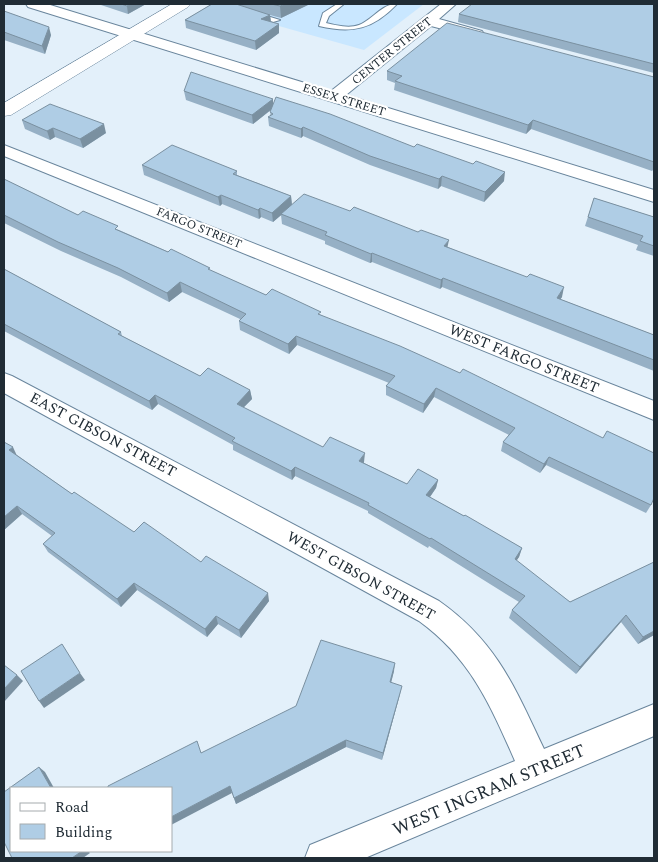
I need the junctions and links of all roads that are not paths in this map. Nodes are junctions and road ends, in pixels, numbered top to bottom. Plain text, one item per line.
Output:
1 (33, 4) edge
2 (183, 4) edge
3 (221, 4) edge
4 (341, 4) edge
5 (394, 4) edge
6 (449, 4) edge
7 (276, 20) edge
8 (428, 22) junction
9 (132, 34) junction
10 (494, 39) edge
11 (334, 97) junction
12 (4, 111) edge
13 (4, 150) edge
14 (654, 196) edge
15 (393, 306) joint
16 (4, 382) edge
17 (654, 411) edge
18 (202, 489) joint
19 (654, 720) edge
20 (536, 770) junction
21 (323, 858) edge

1 - 9 street, ESSEX STREET
2 - 9 main road
3 - 7 lane
4 - 5 lane
6 - 8 street, CENTER STREET
8 - 10 street
8 - 11 street, CENTER STREET
9 - 11 street, ESSEX STREET
9 - 12 main road
11 - 14 street, ESSEX STREET
13 - 15 street, FARGO STREET
15 - 17 street, WEST FARGO STREET
16 - 18 street, EAST GIBSON STREET
18 - 20 street, WEST GIBSON STREET
19 - 20 street, WEST INGRAM STREET
20 - 21 street, WEST INGRAM STREET

